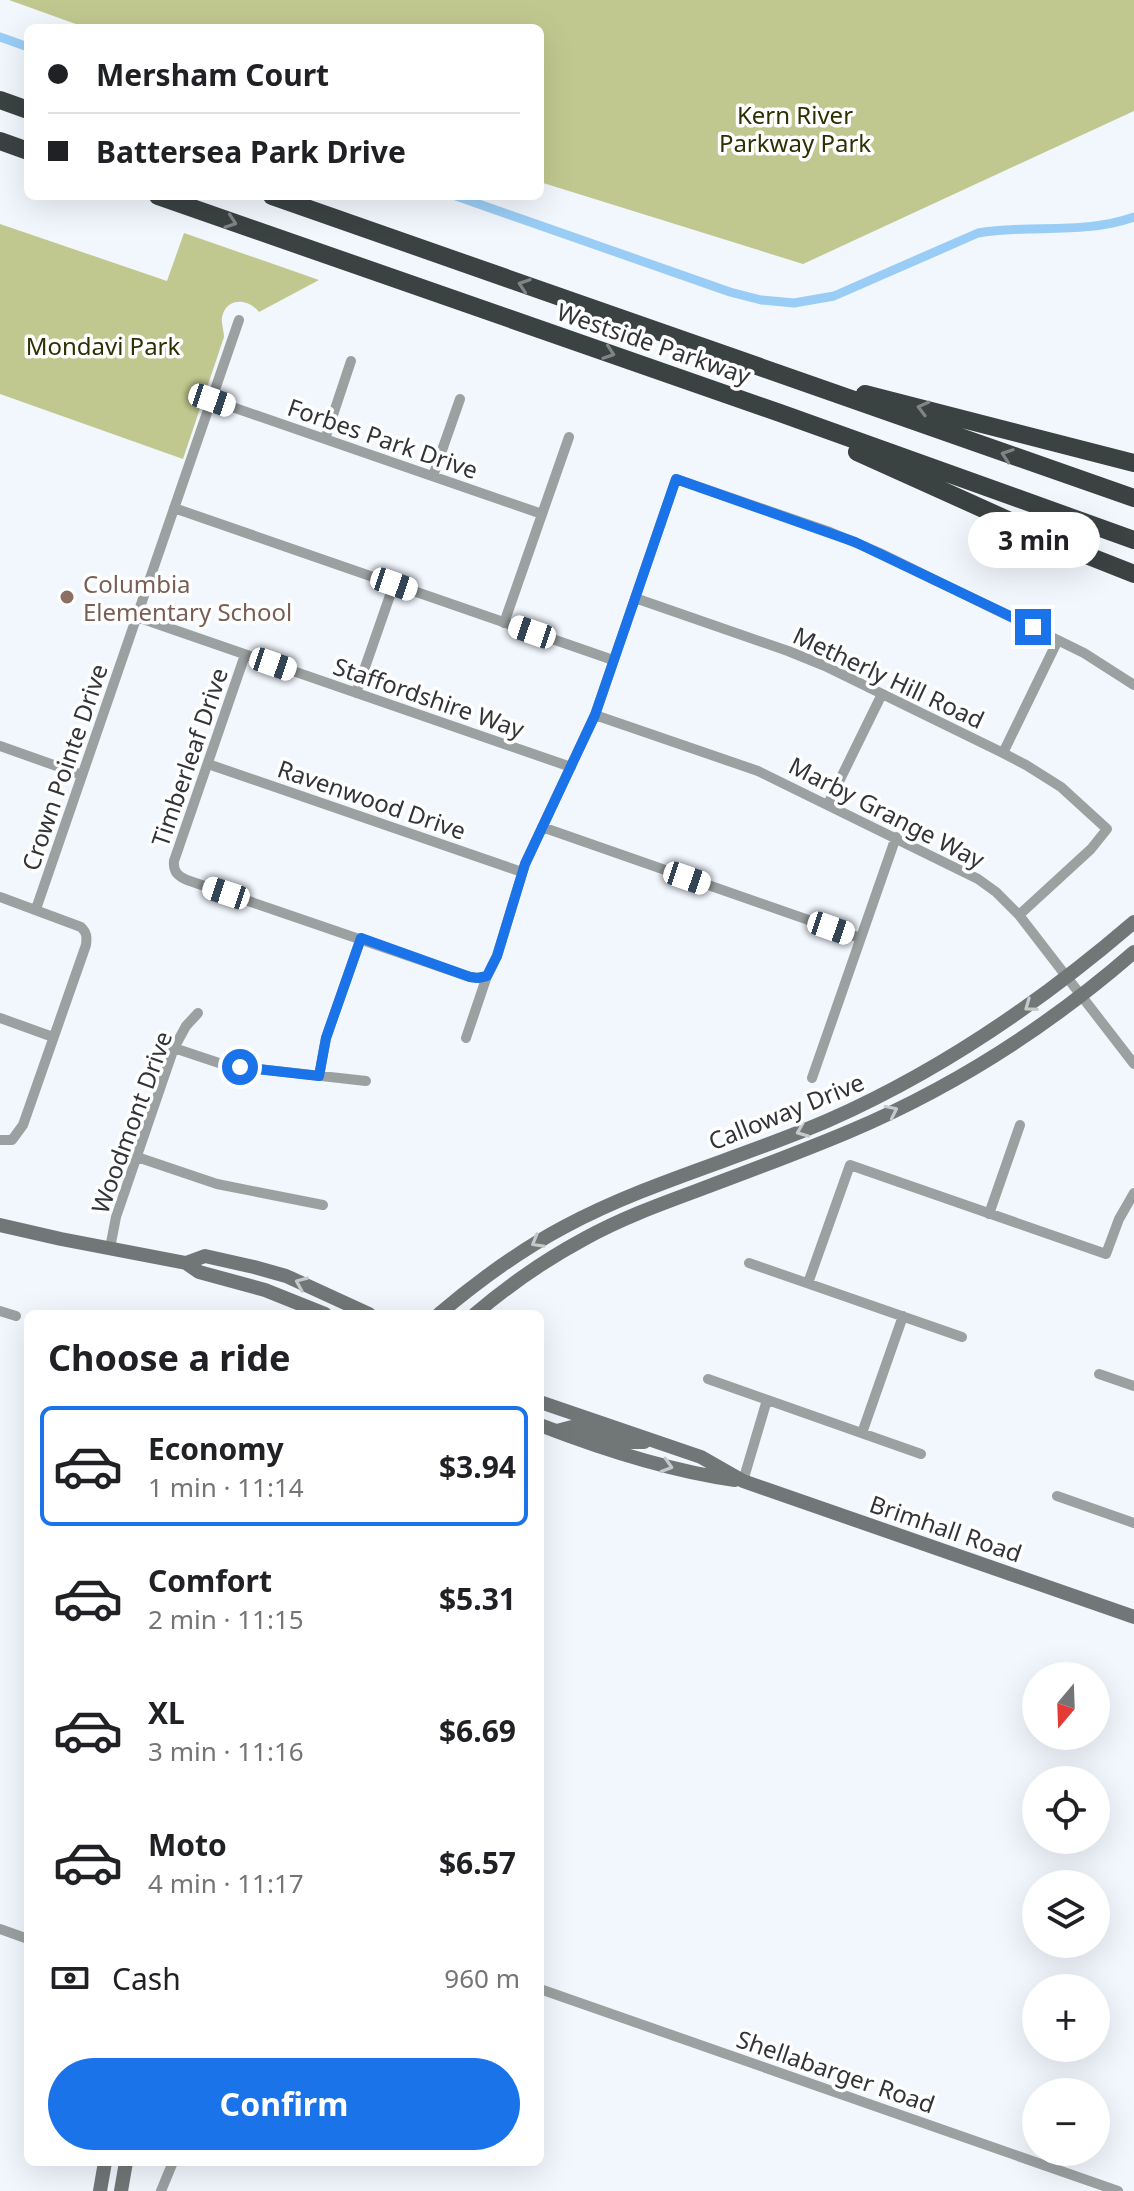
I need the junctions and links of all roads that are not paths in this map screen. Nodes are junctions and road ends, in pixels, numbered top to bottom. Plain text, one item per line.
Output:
1 (0, 100) edge
2 (24, 109) edge
3 (0, 141) edge
4 (24, 150) edge
5 (169, 200) edge
6 (283, 200) edge
7 (239, 320) dead end
8 (351, 361) dead end
9 (781, 375) junction
10 (460, 399) dead end
11 (212, 400) junction
12 (780, 413) junction
13 (569, 437) dead end
14 (325, 439) junction
15 (1134, 463) edge
16 (433, 476) junction
17 (1134, 496) edge
18 (174, 508) junction
19 (542, 514) junction
20 (1134, 543) edge
21 (1134, 574) edge
22 (394, 584) junction
23 (635, 598) junction
24 (137, 617) junction
25 (504, 623) junction
26 (1058, 640) junction
27 (245, 655) junction
28 (613, 660) junction
29 (1134, 685) edge
30 (356, 693) junction
31 (882, 694) junction
32 (595, 715) junction
33 (0, 746) edge
34 (1003, 753) junction
35 (208, 764) junction
36 (571, 767) junction
37 (82, 775) junction
38 (828, 804) junction
39 (542, 827) junction
40 (896, 837) junction
41 (522, 872) junction
42 (0, 897) edge
43 (36, 909) junction
44 (1019, 915) junction
45 (1134, 922) edge
46 (361, 938) junction
47 (860, 938) junction
48 (1134, 952) edge
49 (487, 976) junction
50 (1067, 977) junction
51 (1081, 997) junction
52 (198, 1013) dead end
53 (0, 1018) edge
54 (53, 1037) junction
55 (466, 1038) dead end
56 (174, 1048) junction
57 (1129, 1048) edge
58 (1134, 1064) edge
59 (319, 1076) junction
60 (812, 1078) dead end
61 (366, 1081) dead end
62 (1020, 1125) dead end
63 (0, 1140) edge
64 (137, 1157) junction
65 (706, 1167) junction
66 (642, 1192) junction
67 (1134, 1193) edge
68 (323, 1205) dead end
69 (645, 1210) junction
70 (989, 1214) junction
71 (0, 1225) edge
72 (110, 1248) junction
73 (563, 1251) junction
74 (186, 1263) junction
75 (749, 1263) dead end
76 (808, 1283) junction
77 (315, 1310) edge
78 (360, 1310) edge
79 (444, 1310) edge
80 (480, 1310) edge
81 (0, 1311) edge
82 (16, 1316) dead end
83 (903, 1316) junction
84 (962, 1337) dead end
85 (1099, 1374) dead end
86 (708, 1379) dead end
87 (1134, 1386) edge
88 (767, 1400) junction
89 (544, 1403) edge
90 (544, 1426) edge
91 (556, 1431) junction
92 (862, 1433) junction
93 (657, 1442) junction
94 (921, 1454) dead end
95 (743, 1481) junction
96 (1057, 1496) dead end
97 (1134, 1523) edge
98 (1134, 1617) edge
99 (0, 1929) edge
100 (24, 1938) edge
101 (544, 1990) edge
102 (104, 2166) edge
103 (125, 2166) edge
104 (171, 2166) edge
105 (100, 2191) edge
106 (121, 2191) edge
107 (161, 2191) edge
108 (1118, 2191) edge

1 - 2 highway
3 - 4 highway
5 -> 12 highway, Westside Parkway
9 -> 6 highway, Westside Parkway
7 - 11 street, Crown Pointe Drive
8 - 14 street
15 -> 9 highway
17 -> 9 highway, Westside Parkway
10 - 16 street
11 - 14 street, Forbes Park Drive
11 - 18 street, Crown Pointe Drive
12 - 20 highway, Westside Parkway
12 - 21 highway
13 - 19 street
14 - 16 street, Forbes Park Drive
16 - 19 street, Forbes Park Drive
18 - 22 street
18 - 24 street, Crown Pointe Drive
19 - 25 street
22 - 25 street
22 - 30 street
23 - 26 street
23 - 28 street
23 - 31 street, Metherly Hill Road
24 - 27 street, Staffordshire Way
24 - 37 street, Crown Pointe Drive
25 - 28 street
26 - 29 street
26 - 34 street
27 - 30 street, Staffordshire Way
27 - 35 street, Timberleaf Drive
28 - 32 street
30 - 36 street, Staffordshire Way
31 - 34 street, Metherly Hill Road
31 - 38 street
32 - 36 street
32 - 38 street, Marby Grange Way
33 - 37 street
34 - 44 street, Metherly Hill Road
35 - 41 street, Ravenwood Drive
35 - 46 street, Timberleaf Drive
36 - 39 street
37 - 43 street, Crown Pointe Drive
38 - 40 street, Marby Grange Way
39 - 41 street
39 - 47 street
40 - 44 street, Marby Grange Way
40 - 47 street
41 - 49 street
42 - 43 street
43 - 54 street
44 - 50 street, Marby Grange Way
45 - 50 main road, Calloway Drive
46 - 49 street
46 - 59 street
47 - 60 street
48 - 51 main road, Calloway Drive
49 - 55 street
50 - 51 street, Marby Grange Way
50 -> 65 main road, Calloway Drive
51 - 57 street, Marby Grange Way
69 -> 51 main road, Calloway Drive
52 - 56 street, Woodmont Drive
53 - 54 street
54 - 63 street
56 - 59 street
56 - 64 street, Woodmont Drive
57 - 58 street, Marby Grange Way
59 - 61 street
62 - 70 street
64 - 68 street
64 - 72 street, Woodmont Drive
65 - 66 main road, Calloway Drive
65 - 69 main road
66 - 73 main road
66 -> 79 main road, Calloway Drive
67 - 70 street
69 - 73 main road, Calloway Drive
70 - 76 street
71 - 72 main road
72 - 74 main road
73 - 80 main road, Calloway Drive
74 - 77 main road
78 -> 74 main road
75 - 76 street
76 - 83 street
81 - 82 street
83 - 84 street
83 - 92 street
85 - 87 street
86 - 88 street
88 - 92 street
88 - 95 street
89 - 93 main road, Brimhall Road
90 - 91 main road, Brimhall Road
91 - 93 main road
91 -> 95 main road, Brimhall Road
92 - 94 street
93 - 95 main road, Brimhall Road
95 - 98 main road, Brimhall Road
96 - 97 street
99 - 100 street
101 - 108 street, Shellabarger Road
102 - 105 main road
103 - 106 main road
104 - 107 street

